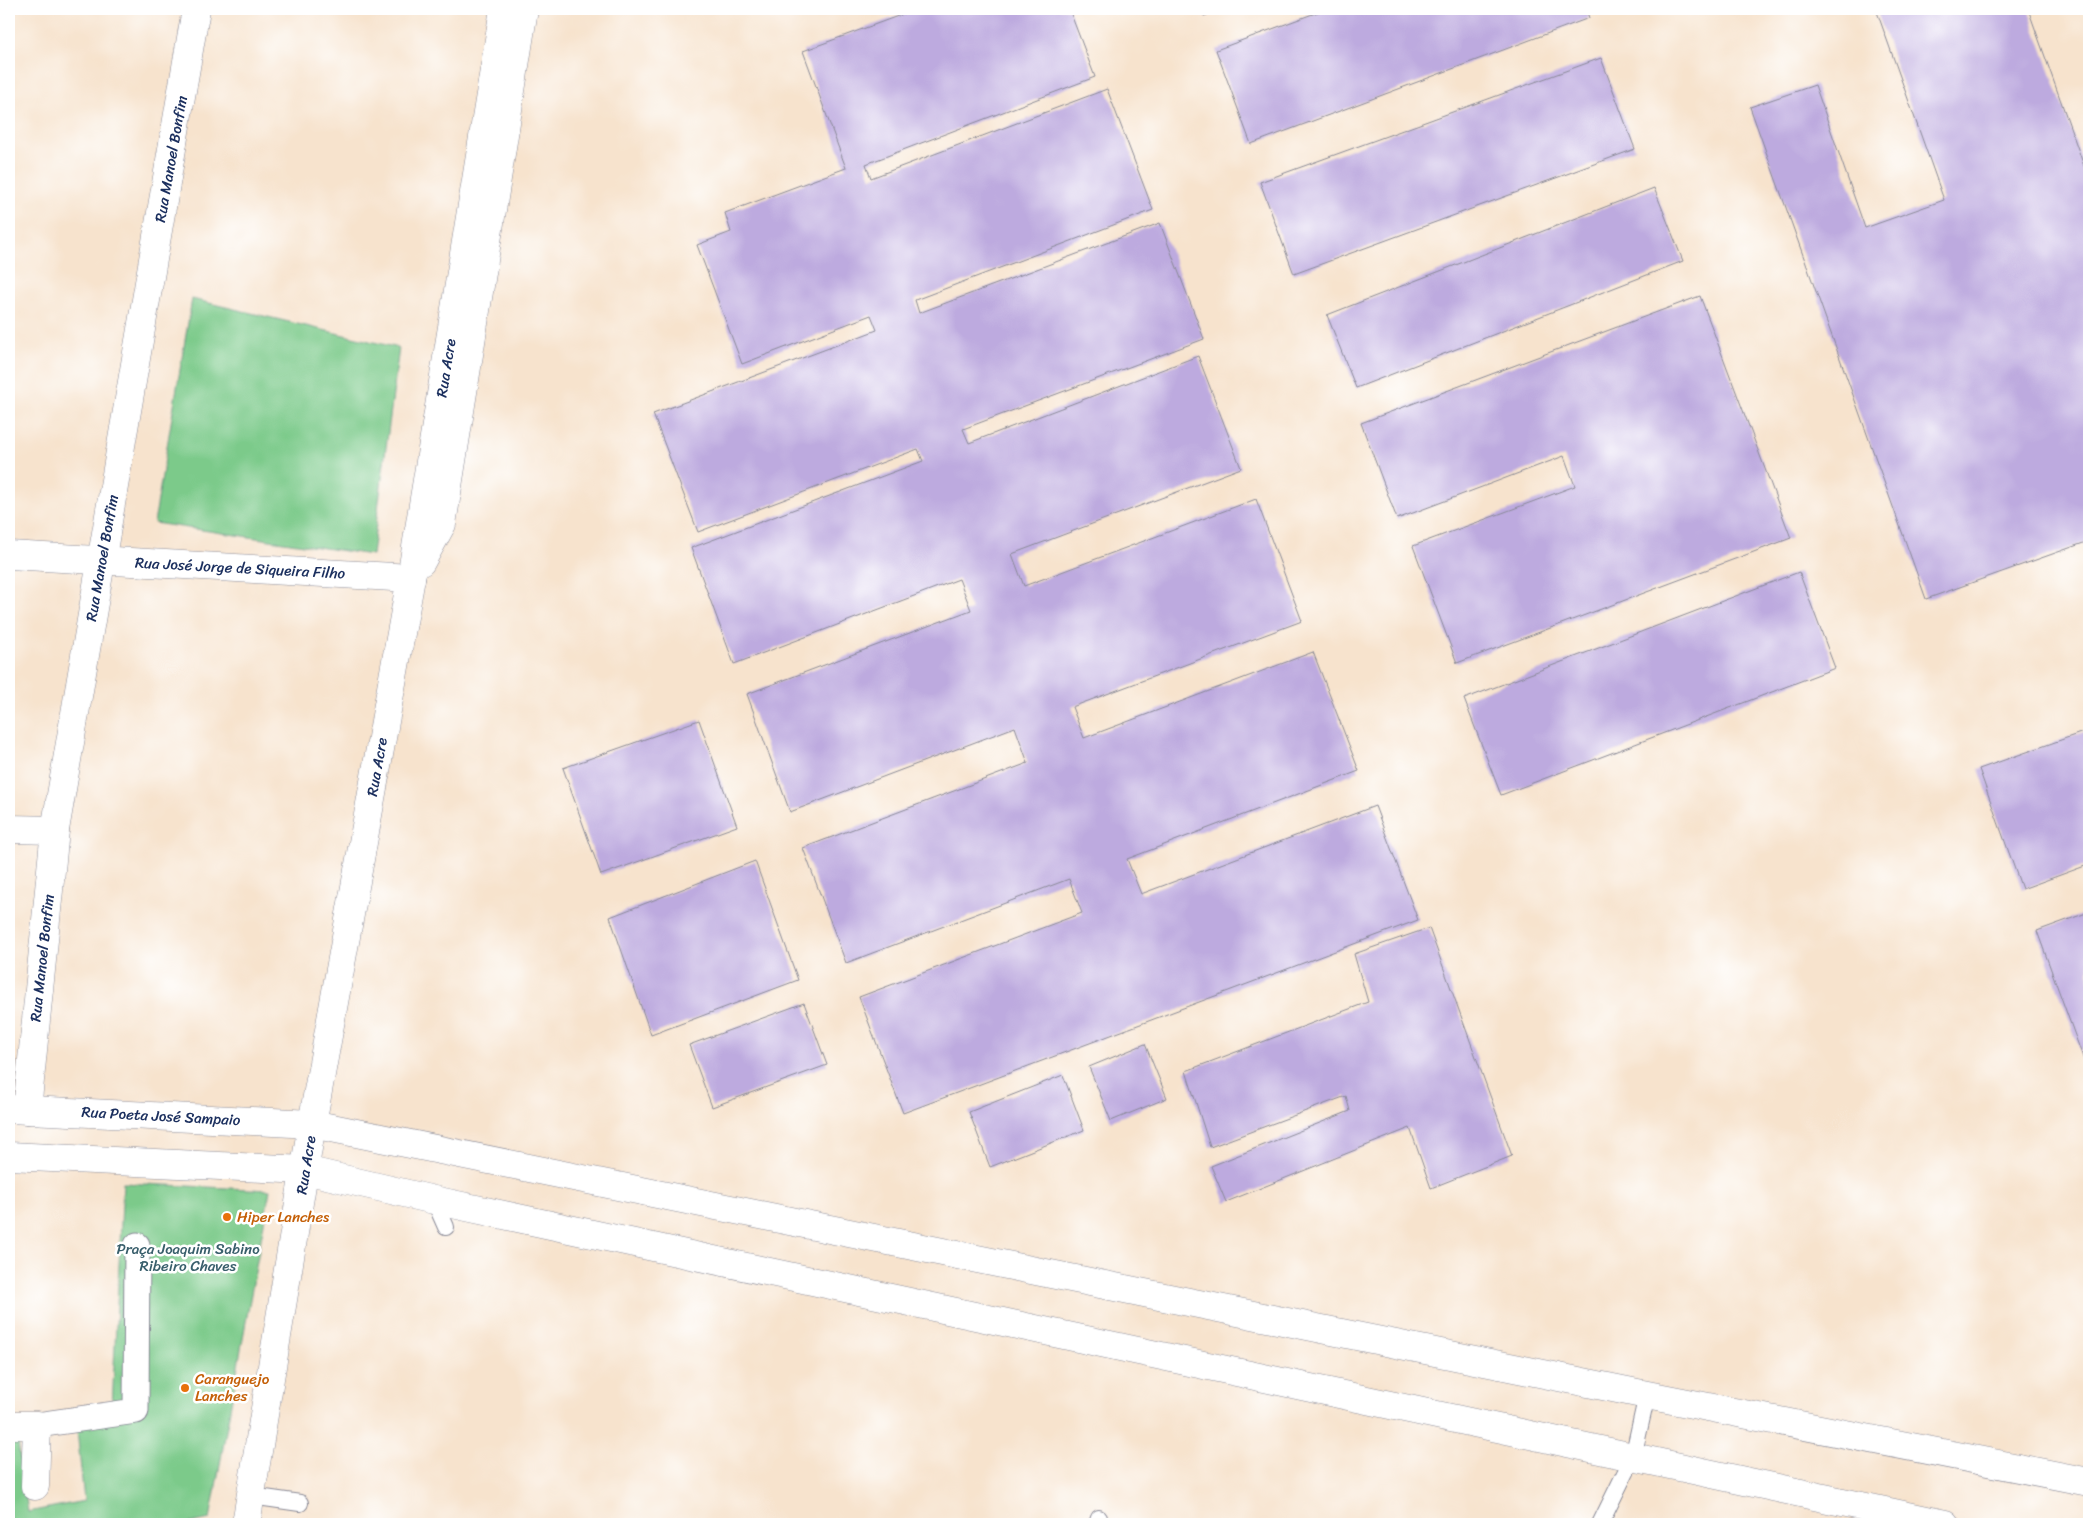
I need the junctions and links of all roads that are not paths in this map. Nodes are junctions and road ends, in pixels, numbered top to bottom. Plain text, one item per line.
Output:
1 (196, 9) edge
2 (504, 9) edge
3 (524, 9) edge
4 (9, 555) edge
5 (102, 560) junction
6 (411, 578) junction
7 (9, 829) edge
8 (55, 830) junction
9 (18, 1110) edge
10 (312, 1124) junction
11 (9, 1156) edge
12 (305, 1170) junction
13 (434, 1200) junction
14 (446, 1227) dead end
15 (137, 1245) dead end
16 (1647, 1395) junction
17 (9, 1425) edge
18 (37, 1425) junction
19 (1633, 1456) junction
20 (2089, 1482) edge
21 (36, 1486) dead end
22 (251, 1496) junction
23 (300, 1503) dead end
24 (1872, 1517) edge
25 (246, 1524) edge
26 (1600, 1524) edge
27 (1945, 1524) edge

1 - 5 main road, Rua Manoel Bonfim
2 - 6 main road, Rua Acre
3 - 6 main road
4 - 5 main road, Rua José Jorge de Siqueira Filho
5 - 6 main road, Rua José Jorge de Siqueira Filho
5 - 8 main road, Rua Manoel Bonfim
6 - 10 main road, Rua Acre
7 - 8 main road
8 - 9 main road, Rua Manoel Bonfim
9 - 10 main road, Rua Poeta José Sampaio
10 - 12 main road, Rua Acre
10 - 16 main road, Rua Poeta José Sampaio
11 - 12 main road
12 - 13 main road
12 - 22 main road, Rua Acre
13 - 14 lane
13 - 19 main road
15 - 18 street
16 - 19 lane
16 - 20 main road, Rua Poeta José Sampaio
17 - 18 main road
18 - 21 main road
19 - 24 main road
19 - 26 lane
22 - 23 lane
22 - 25 main road, Rua Acre
24 - 27 main road

